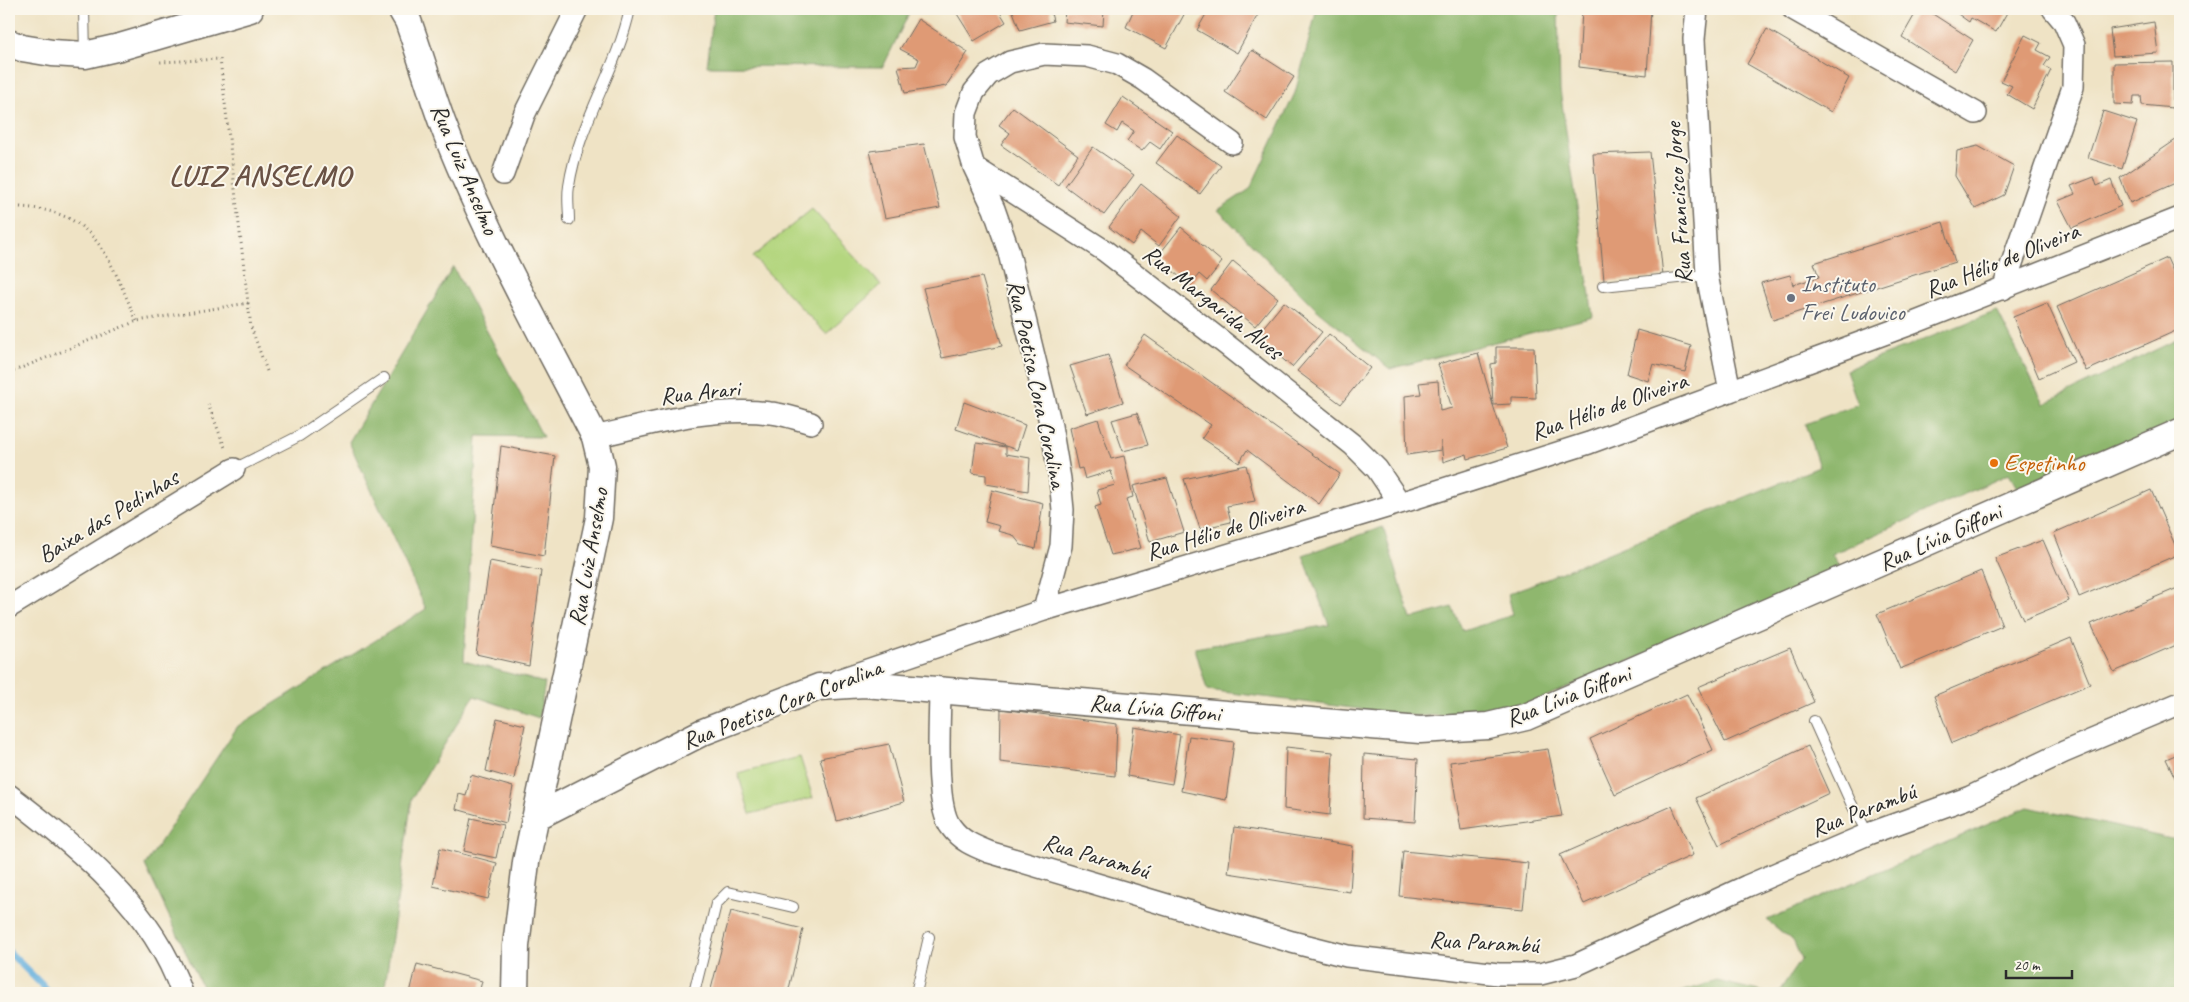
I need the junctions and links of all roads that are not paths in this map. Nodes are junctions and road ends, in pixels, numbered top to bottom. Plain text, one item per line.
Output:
1 (84, 9) edge
2 (250, 9) edge
3 (401, 9) edge
4 (577, 9) edge
5 (630, 9) edge
6 (1697, 9) edge
7 (1793, 9) edge
8 (2053, 9) edge
9 (188, 18) edge
10 (9, 43) edge
11 (85, 55) junction
12 (1976, 113) dead end
13 (1232, 143) dead end
14 (974, 166) junction
15 (503, 174) dead end
16 (2180, 218) edge
17 (569, 220) dead end
18 (1707, 275) junction
19 (1602, 286) dead end
20 (2003, 288) junction
21 (384, 378) dead end
22 (1730, 391) junction
23 (811, 423) dead end
24 (2180, 432) edge
25 (594, 437) junction
26 (234, 469) joint
27 (1400, 503) junction
28 (9, 607) edge
29 (1044, 610) junction
30 (819, 687) junction
31 (940, 690) junction
32 (2180, 703) edge
33 (1814, 721) dead end
34 (9, 795) edge
35 (536, 817) junction
36 (1868, 834) junction
37 (793, 907) dead end
38 (929, 937) dead end
39 (182, 993) edge
40 (515, 993) edge
41 (694, 993) edge
42 (916, 993) edge

1 - 11 lane
2 - 9 street
3 - 25 street, Rua Luiz Anselmo
4 - 15 street
5 - 17 lane
6 - 18 street, Rua Francisco Jorge
7 - 12 street
8 - 20 street
9 - 11 street
10 - 11 street
13 - 14 street, Rua Poetisa Cora Coralina
14 - 27 street, Rua Margarida Alves
14 - 29 street, Rua Poetisa Cora Coralina
16 - 20 street, Rua Hélio de Oliveira
18 - 19 lane
18 - 22 street, Rua Francisco Jorge
20 - 22 street, Rua Hélio de Oliveira
21 - 26 lane
22 - 27 street, Rua Hélio de Oliveira
23 - 25 street, Rua Arari
24 - 31 street, Rua Lívia Giffoni
25 - 35 street, Rua Luiz Anselmo
26 - 28 street, Baixa das Pedinhas
27 - 29 street, Rua Hélio de Oliveira
29 - 30 street, Rua Poetisa Cora Coralina
30 - 31 street, Rua Lívia Giffoni
30 - 35 street, Rua Poetisa Cora Coralina
31 - 36 street, Rua Parambú
32 - 36 street, Rua Parambú
33 - 36 lane
34 - 39 street
35 - 40 street, Rua Luiz Anselmo
37 - 41 lane
38 - 42 lane

